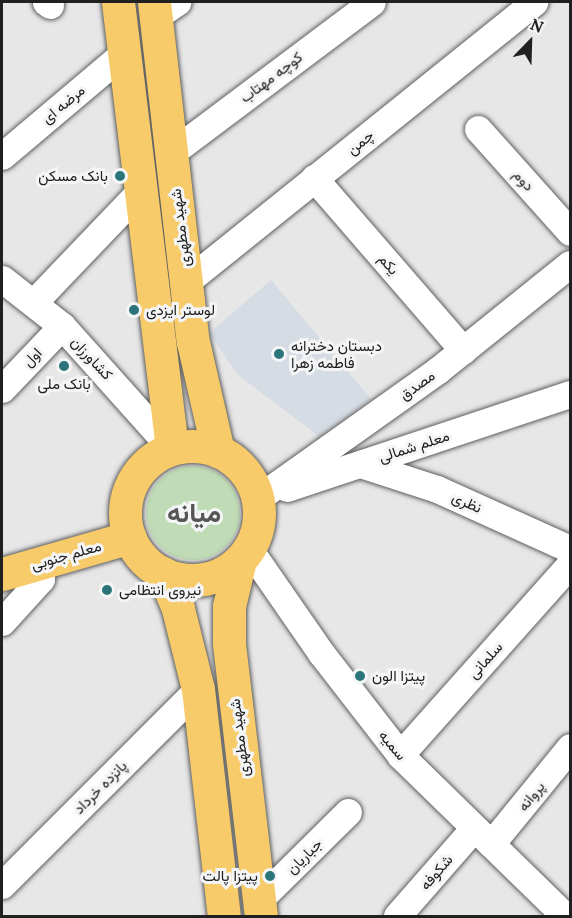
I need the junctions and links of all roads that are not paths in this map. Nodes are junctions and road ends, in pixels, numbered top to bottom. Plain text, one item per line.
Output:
1 (118, 2) edge
2 (372, 2) edge
3 (534, 2) edge
4 (162, 7) edge
5 (124, 53) junction
6 (478, 129) dead end
7 (171, 153) junction
8 (2, 156) edge
9 (314, 178) junction
10 (142, 189) junction
11 (570, 232) edge
12 (570, 264) edge
13 (2, 279) edge
14 (186, 282) junction
15 (34, 302) junction
16 (62, 326) junction
17 (463, 350) junction
18 (2, 389) edge
19 (570, 394) edge
20 (172, 449) junction
21 (218, 451) junction
22 (360, 464) junction
23 (258, 498) junction
24 (130, 537) junction
25 (570, 549) edge
26 (244, 555) junction
27 (39, 563) junction
28 (570, 564) edge
29 (163, 573) junction
30 (2, 574) edge
31 (2, 622) edge
32 (198, 689) junction
33 (570, 747) edge
34 (400, 755) junction
35 (348, 812) dead end
36 (483, 836) junction
37 (2, 885) edge
38 (260, 908) edge
39 (222, 915) edge
40 (397, 916) edge
41 (563, 916) edge

1 - 5 main road
2 - 7 street, کوچه مهتاب
3 - 9 street, چمن
4 - 7 main road, شهید مطهری
5 - 8 street, مرضه ای
5 - 10 main road
6 - 11 street, دوم
7 - 14 main road, شهید مطهری
9 - 14 street, چمن
9 - 17 street, یکم
10 - 15 street
10 - 20 main road
12 - 17 street, مصدق
13 - 15 street, کشاورزان
14 - 21 main road, شهید مطهری
15 - 16 street, کشاورزان
16 - 18 street, اول
16 - 20 street, کشاورزان
17 - 23 street, مصدق
19 - 22 street, معلم شمالی
20 - 21 main road
20 - 24 main road
21 - 23 main road
22 - 23 street, معلم شمالی
22 - 25 street, نظری
23 - 26 main road
24 - 27 main road, معلم جنوبی
24 - 29 main road
26 - 29 main road
26 - 34 street, سمیه
26 - 38 main road, شهید مطهری
27 - 30 main road, معلم جنوبی
27 - 31 street
28 - 34 street, سلمانی
29 - 32 main road
32 - 37 street, پانزده خرداد
32 - 39 main road
33 - 36 street, پروانه
34 - 36 street, سمیه
35 - 38 street, جباریان
36 - 40 street, شکوفه
36 - 41 street, سمیه

